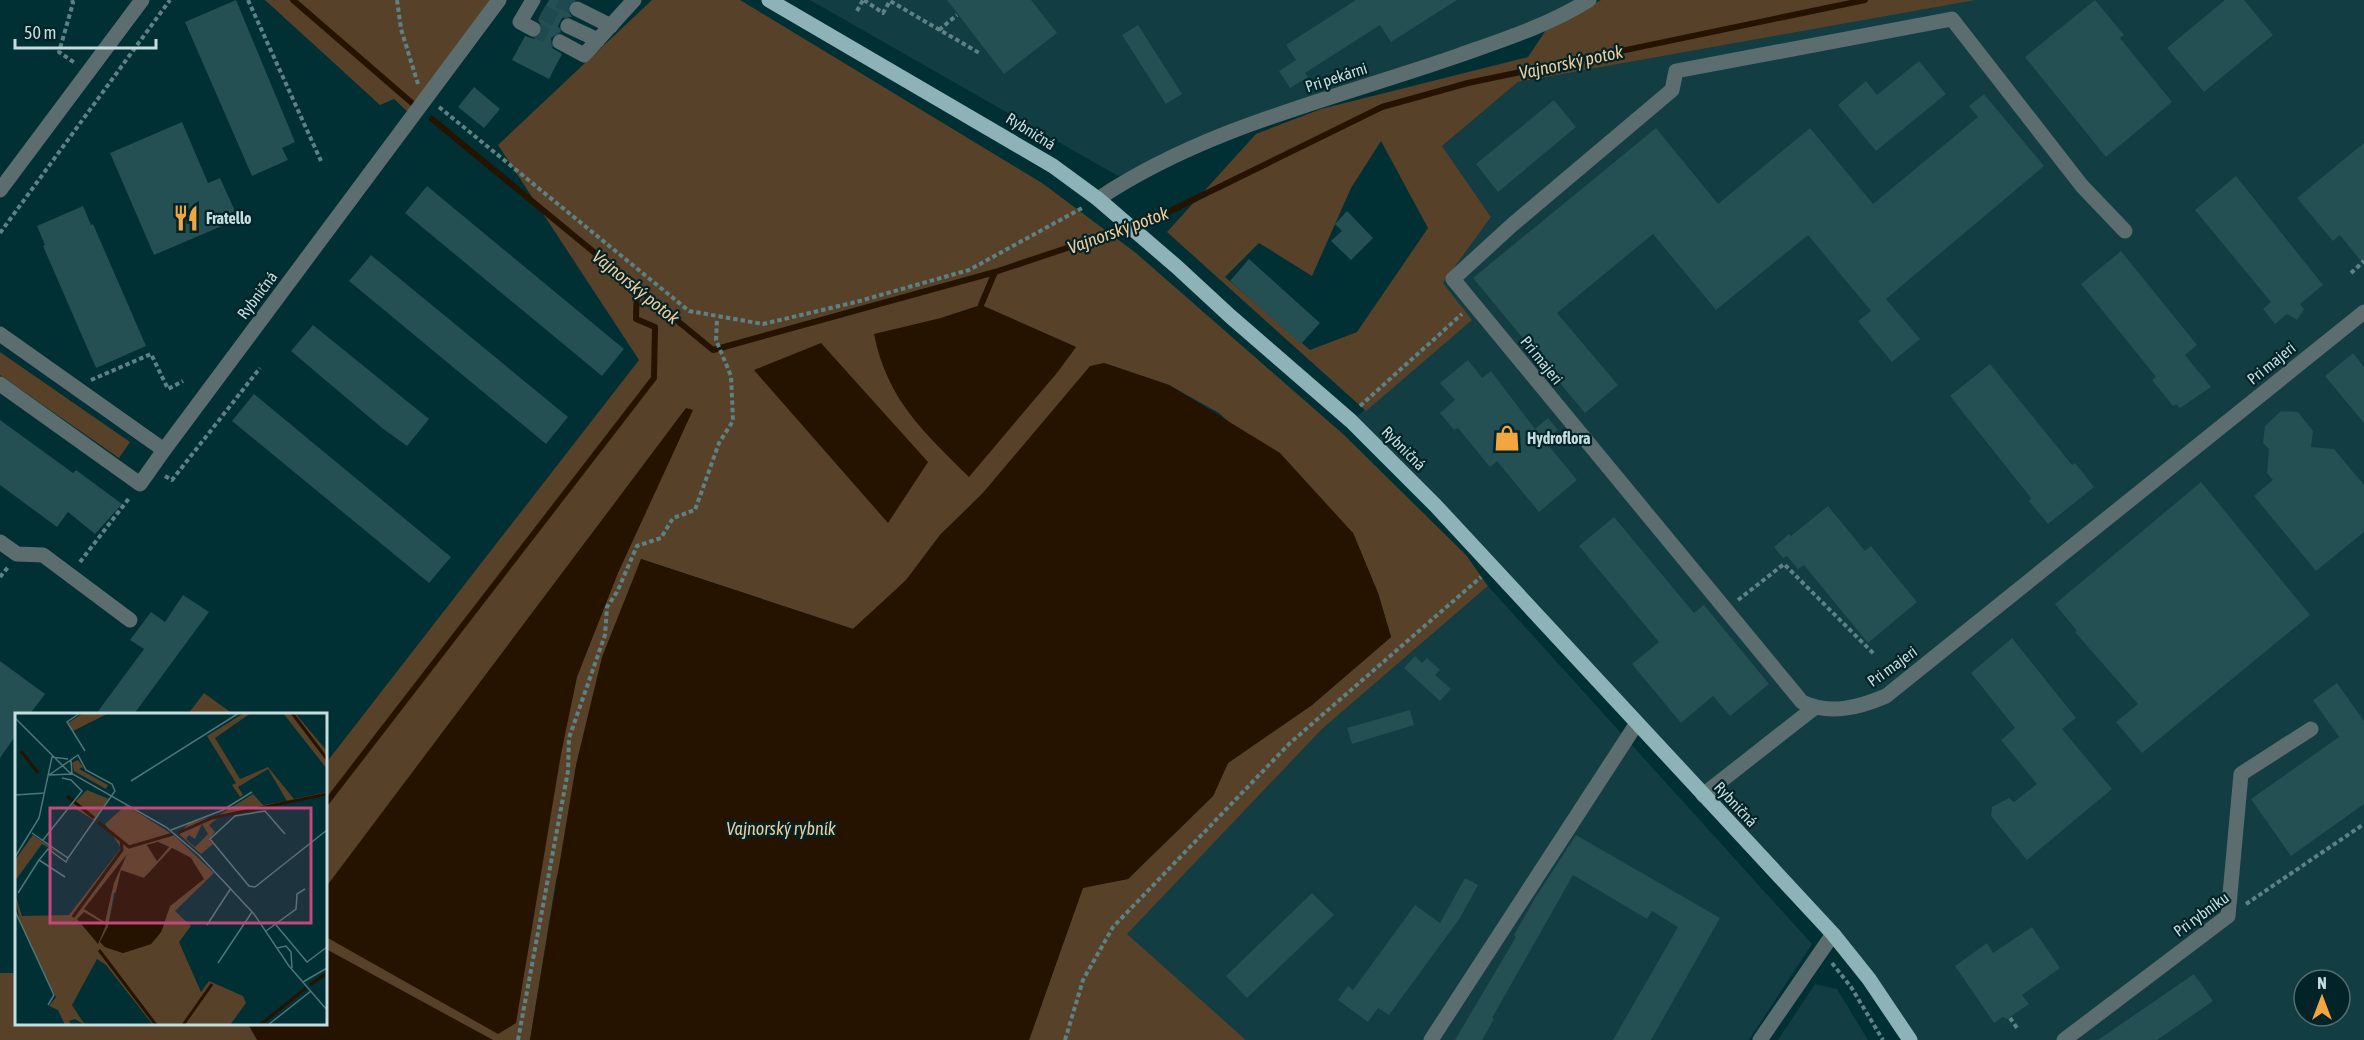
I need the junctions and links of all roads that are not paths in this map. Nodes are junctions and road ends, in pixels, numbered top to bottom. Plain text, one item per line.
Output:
1 (142, 0) edge
2 (499, 0) edge
3 (634, 0) edge
4 (769, 0) edge
5 (1589, 0) edge
6 (535, 6) edge
7 (577, 9) tunnel mouth
8 (568, 26) tunnel mouth
9 (611, 26) junction
10 (533, 29) dead end
11 (598, 40) junction
12 (560, 42) tunnel mouth
13 (0, 190) edge
14 (1098, 199) junction
15 (2125, 231) dead end
16 (2364, 312) edge
17 (0, 334) edge
18 (0, 384) edge
19 (164, 450) junction
20 (0, 542) edge
21 (130, 620) dead end
22 (1814, 708) junction
23 (1636, 723) junction
24 (2311, 729) dead end
25 (1703, 795) junction
26 (1833, 934) junction
27 (1431, 1040) edge
28 (1760, 1040) edge
29 (1910, 1040) edge
30 (2064, 1040) edge

1 - 13 street
2 - 19 street, Rybničná
3 - 9 street
4 - 14 main road, Rybničná
5 - 14 street, Pri pekárni
6 - 10 street
7 - 9 street
8 - 11 street
9 - 11 street
11 - 12 street
14 - 23 main road, Rybničná
15 - 22 street, Pri majeri
16 - 22 street, Pri majeri
17 - 19 street
18 - 19 street, Rybničná
20 - 21 street
22 - 25 street
23 - 25 main road, Rybničná
23 - 27 street
24 - 30 street, Pri rybníku
25 - 26 main road, Rybničná
26 - 28 street
26 - 29 main road, Rybničná

